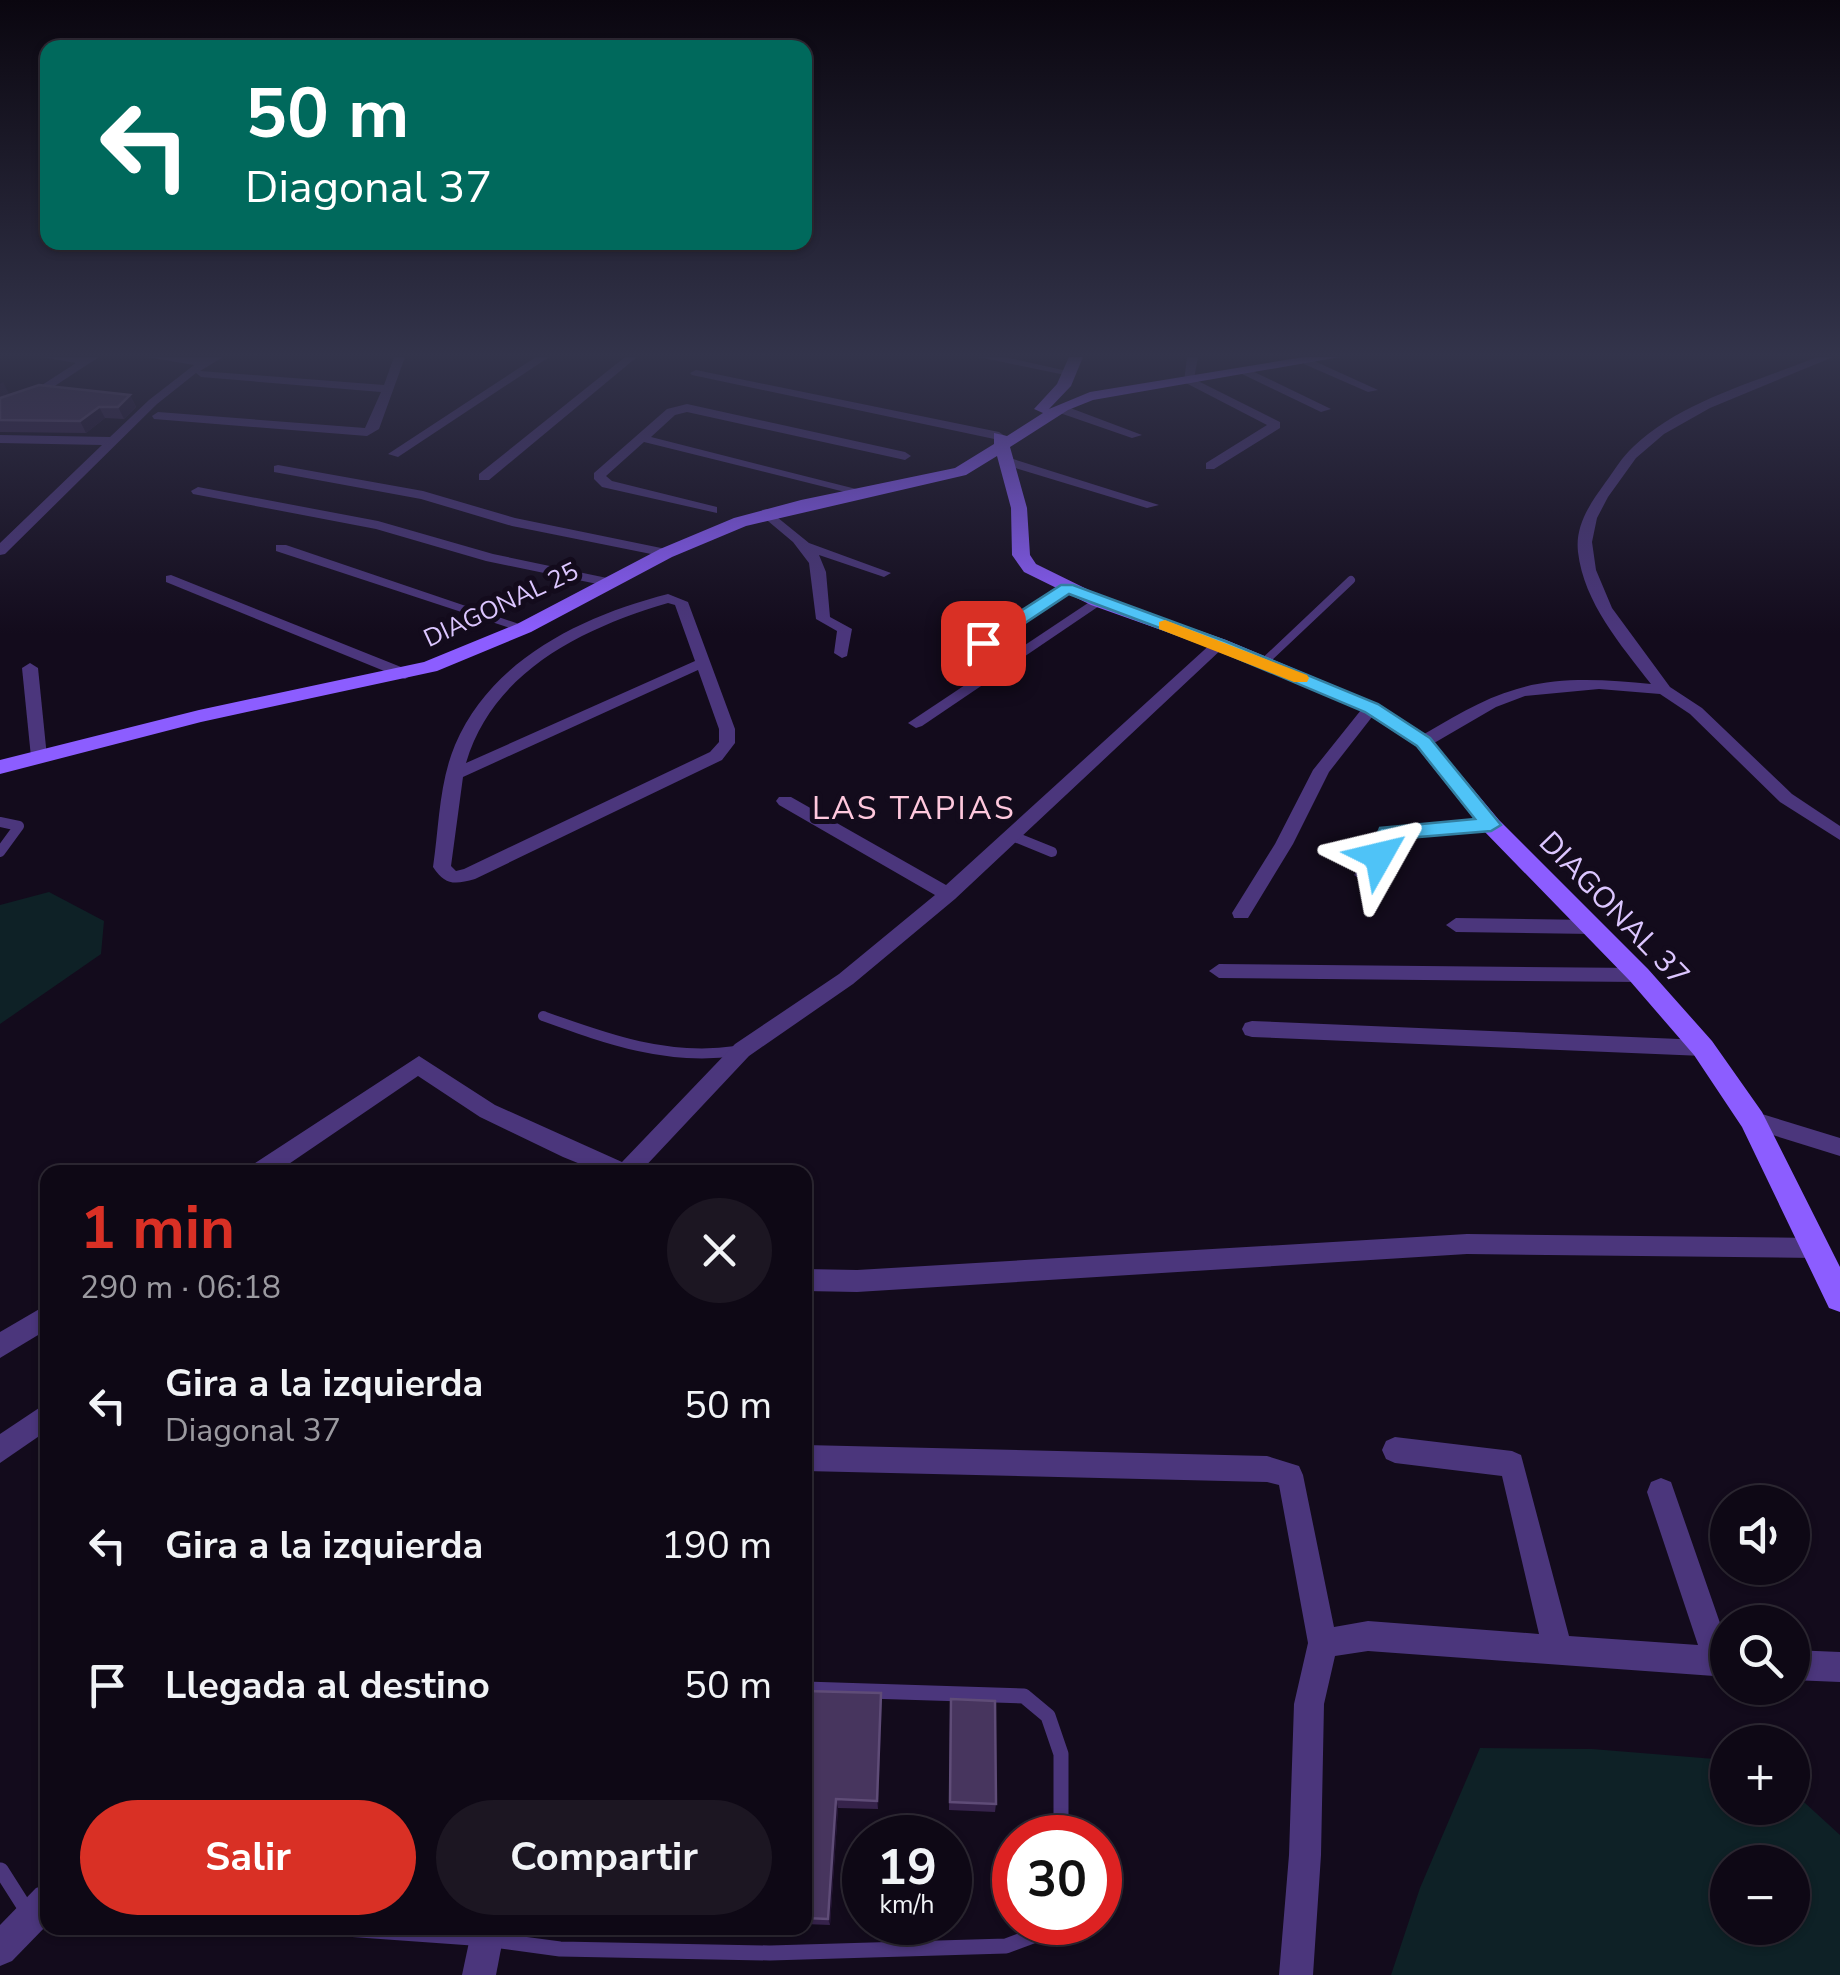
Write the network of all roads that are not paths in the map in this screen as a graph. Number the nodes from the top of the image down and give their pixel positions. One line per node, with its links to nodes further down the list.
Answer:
1 (106, 449): 23 (street)
2 (117, 449): 25 (street)
3 (402, 449): 11 (street)
4 (521, 449): 15 (street)
5 (628, 449): 19 (street)
6 (686, 449): 17 (street)
7 (875, 449): 12 (street)
8 (1002, 449): 17 (main road, DIAGONAL 25); 18 (street); 30 (main road, DIAGONAL 37)
9 (1238, 449): 13 (street)
10 (1637, 449): 42 (street)
11 (394, 454)
12 (905, 456)
13 (1210, 466)
14 (278, 469): 24 (street)
15 (484, 477)
16 (198, 491): 29 (street)
17 (860, 492): 20 (main road, DIAGONAL 25)
18 (1152, 505)
19 (712, 510)
20 (767, 514): 21 (street); 24 (main road, DIAGONAL 25)
21 (804, 546): 26 (street); 37 (street)
22 (281, 548): 33 (street)
23 (0, 552)
24 (666, 553): 29 (main road, DIAGONAL 25)
25 (0, 568)
26 (884, 572)
27 (171, 580): 41 (street)
28 (1352, 580): 39 (lane)
29 (607, 582): 32 (main road, DIAGONAL 25)
30 (1067, 588): 31 (main road, DIAGONAL 37); 35 (street)
31 (1097, 602): 36 (main road, DIAGONAL 37); 44 (street)
32 (566, 606): 33 (main road, DIAGONAL 25); 34 (street)
33 (524, 628): 41 (main road, DIAGONAL 25)
34 (573, 635): 38 (street); 48 (street)
35 (983, 643)
36 (1219, 644): 39 (main road, DIAGONAL 37); 53 (street)
37 (842, 653)
38 (704, 662): 48 (street); 48 (street)
39 (1263, 663): 43 (main road, DIAGONAL 37)
40 (30, 668): 46 (street)
41 (405, 674): 46 (main road, DIAGONAL 25)
42 (1664, 690): 45 (street); 52 (street)
43 (1371, 708): 45 (main road, DIAGONAL 37); 58 (street)
44 (916, 723)
45 (1424, 742): 51 (main road, DIAGONAL 37)
46 (39, 757): 47 (main road, DIAGONAL 25)
47 (0, 767)
48 (456, 774)
49 (784, 801): 57 (street)
50 (0, 822): 54 (lane)
51 (1491, 825): 56 (street); 60 (main road, DIAGONAL 37)
52 (1840, 834)
53 (1010, 835): 55 (lane); 57 (street)
54 (0, 852)
55 (1052, 852)
56 (1364, 874)
57 (948, 894): 66 (street)
58 (1241, 913)
59 (1456, 925): 60 (street)
60 (1593, 927): 62 (main road, DIAGONAL 37)
61 (1219, 971): 62 (street)
62 (1638, 974): 65 (main road, DIAGONAL 37)
63 (542, 1016): 66 (lane)
64 (1252, 1029): 65 (street)
65 (1703, 1048): 67 (main road, DIAGONAL 37)
66 (742, 1050): 71 (street)
67 (1752, 1120): 68 (street); 72 (main road, DIAGONAL 37)
68 (1840, 1147)
69 (270, 1165): 70 (street)
70 (609, 1165)
71 (631, 1165)
72 (1816, 1248): 73 (street); 74 (main road, DIAGONAL 37)
73 (812, 1280)
74 (1840, 1298)
75 (40, 1320): 76 (street)
76 (0, 1346)
77 (40, 1420): 78 (street)
78 (0, 1450)
79 (1394, 1450): 84 (street)
80 (812, 1458): 83 (street)
81 (1661, 1492): 82 (street)
82 (1710, 1626)
83 (1323, 1643): 84 (street); 98 (street)
84 (1558, 1650): 85 (street)
85 (1710, 1661)
86 (1810, 1666): 87 (street)
87 (1840, 1667)
88 (812, 1689): 89 (lane)
89 (1061, 1815)
90 (1, 1870): 91 (lane)
91 (40, 1910)
92 (40, 1914): 96 (street)
93 (487, 1935): 97 (street)
94 (496, 1935): 95 (lane)
95 (1009, 1945)
96 (0, 1949)
97 (479, 1975)
98 (1296, 1975)

